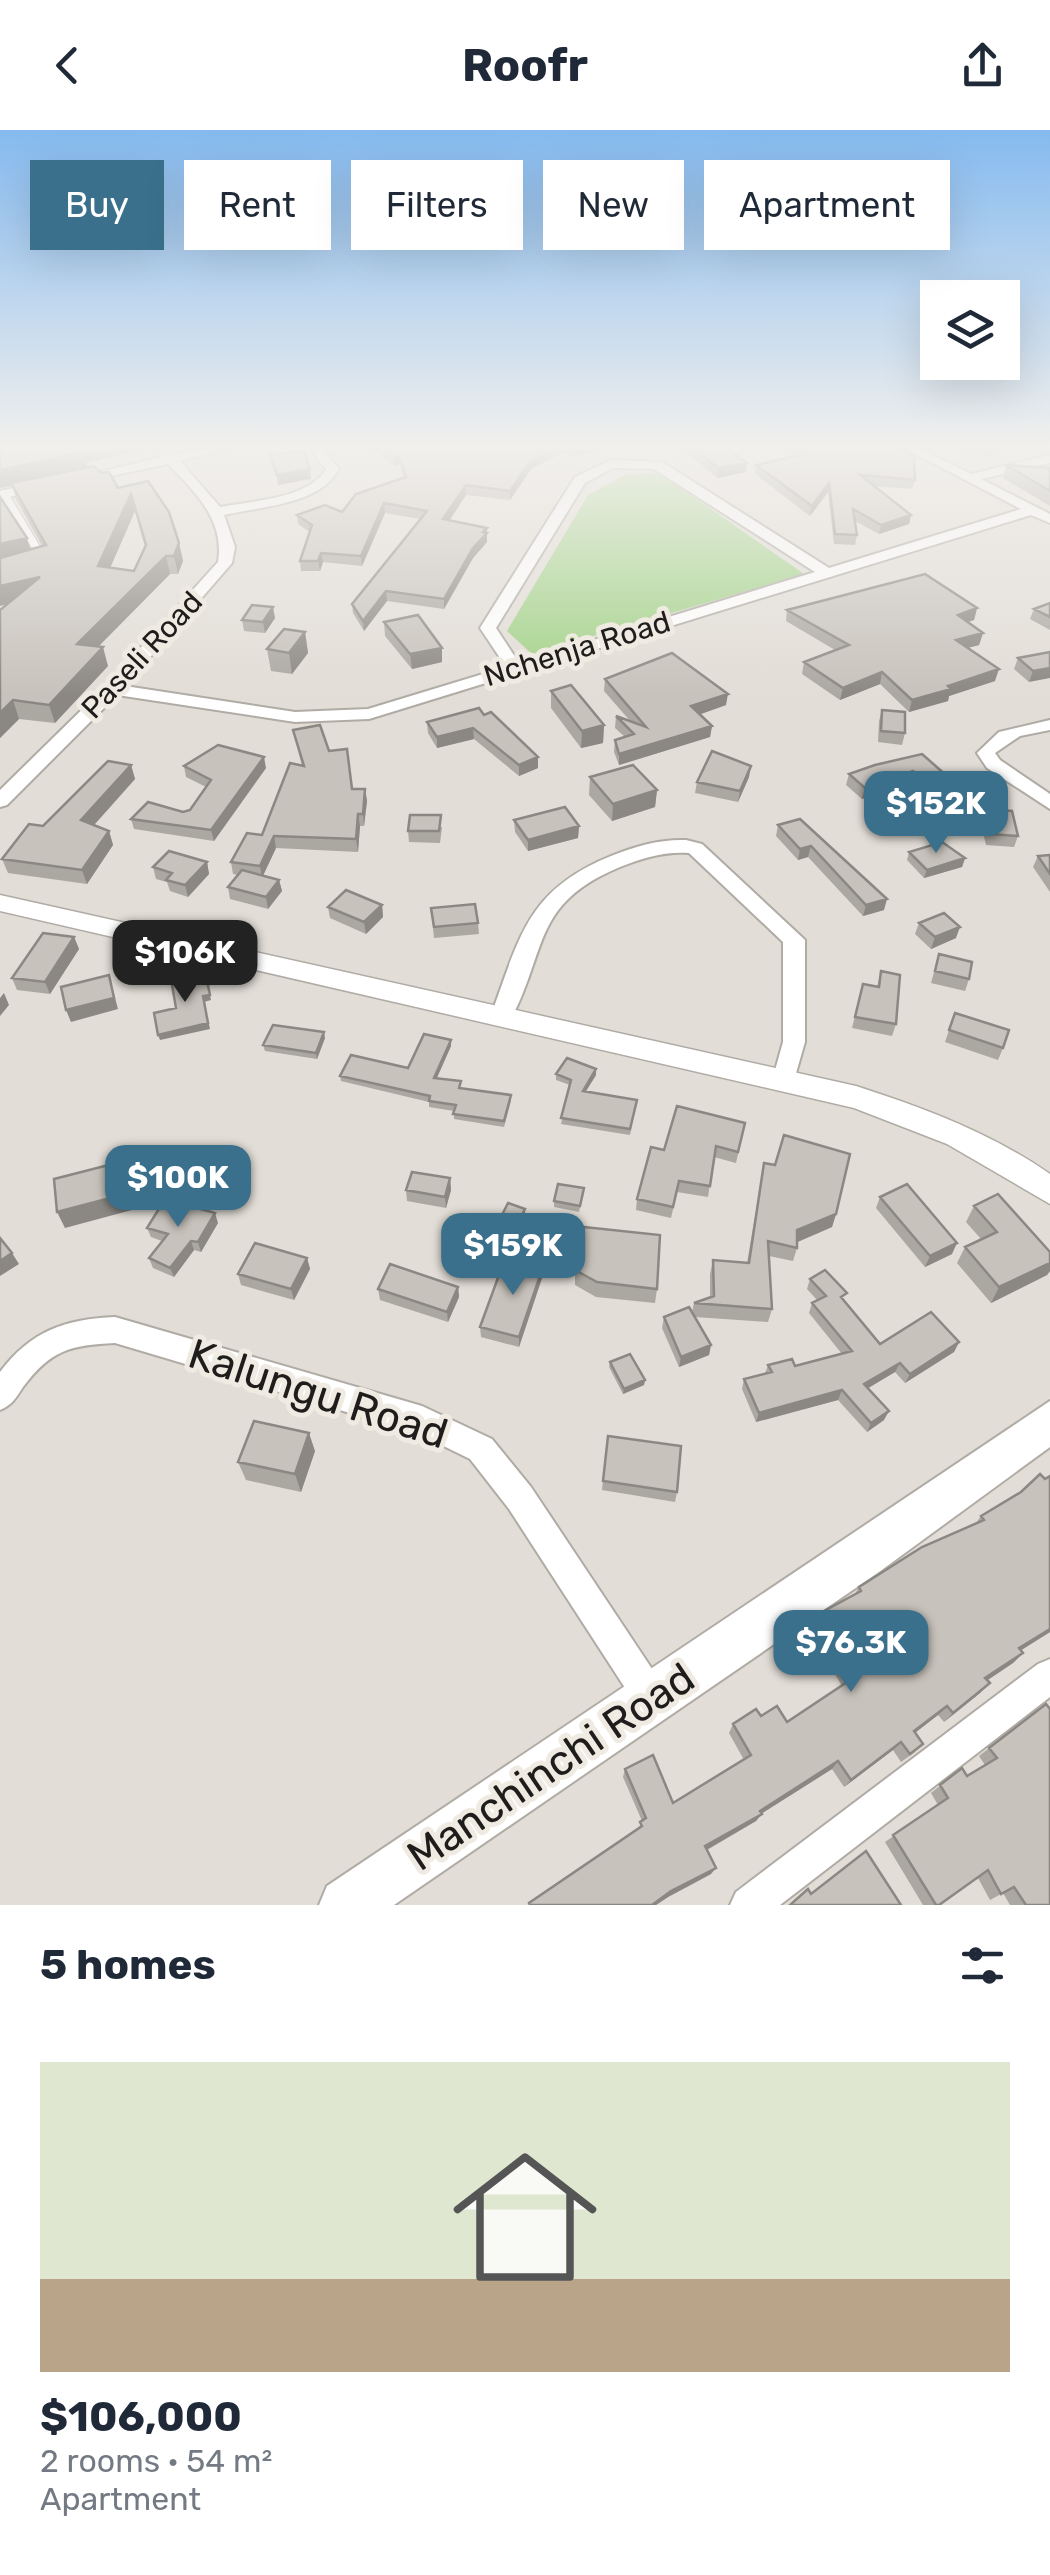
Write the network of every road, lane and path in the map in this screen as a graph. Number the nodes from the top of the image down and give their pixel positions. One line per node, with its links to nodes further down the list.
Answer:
1 (25, 531): 6 (lane)
2 (223, 531): 9 (street, Paseli Road)
3 (548, 531): 8 (street)
4 (760, 531): 7 (street)
5 (963, 531): 7 (street, Nchenja Road)
6 (29, 563)
7 (824, 572): 8 (street, Nchenja Road)
8 (515, 668): 9 (street, Nchenja Road)
9 (113, 688): 11 (street, Paseli Road)
10 (1050, 725): 12 (street)
11 (0, 801)
12 (1050, 803)
13 (0, 904): 14 (street)
14 (502, 1015): 15 (street); 15 (street)
15 (784, 1081): 16 (street)
16 (1050, 1191)
17 (0, 1396): 20 (street, Kalungu Road)
18 (1050, 1421): 20 (main road, Manchinchi Road)
19 (1050, 1676): 22 (street)
20 (652, 1699): 21 (main road, Manchinchi Road)
21 (346, 1905)
22 (750, 1905)

